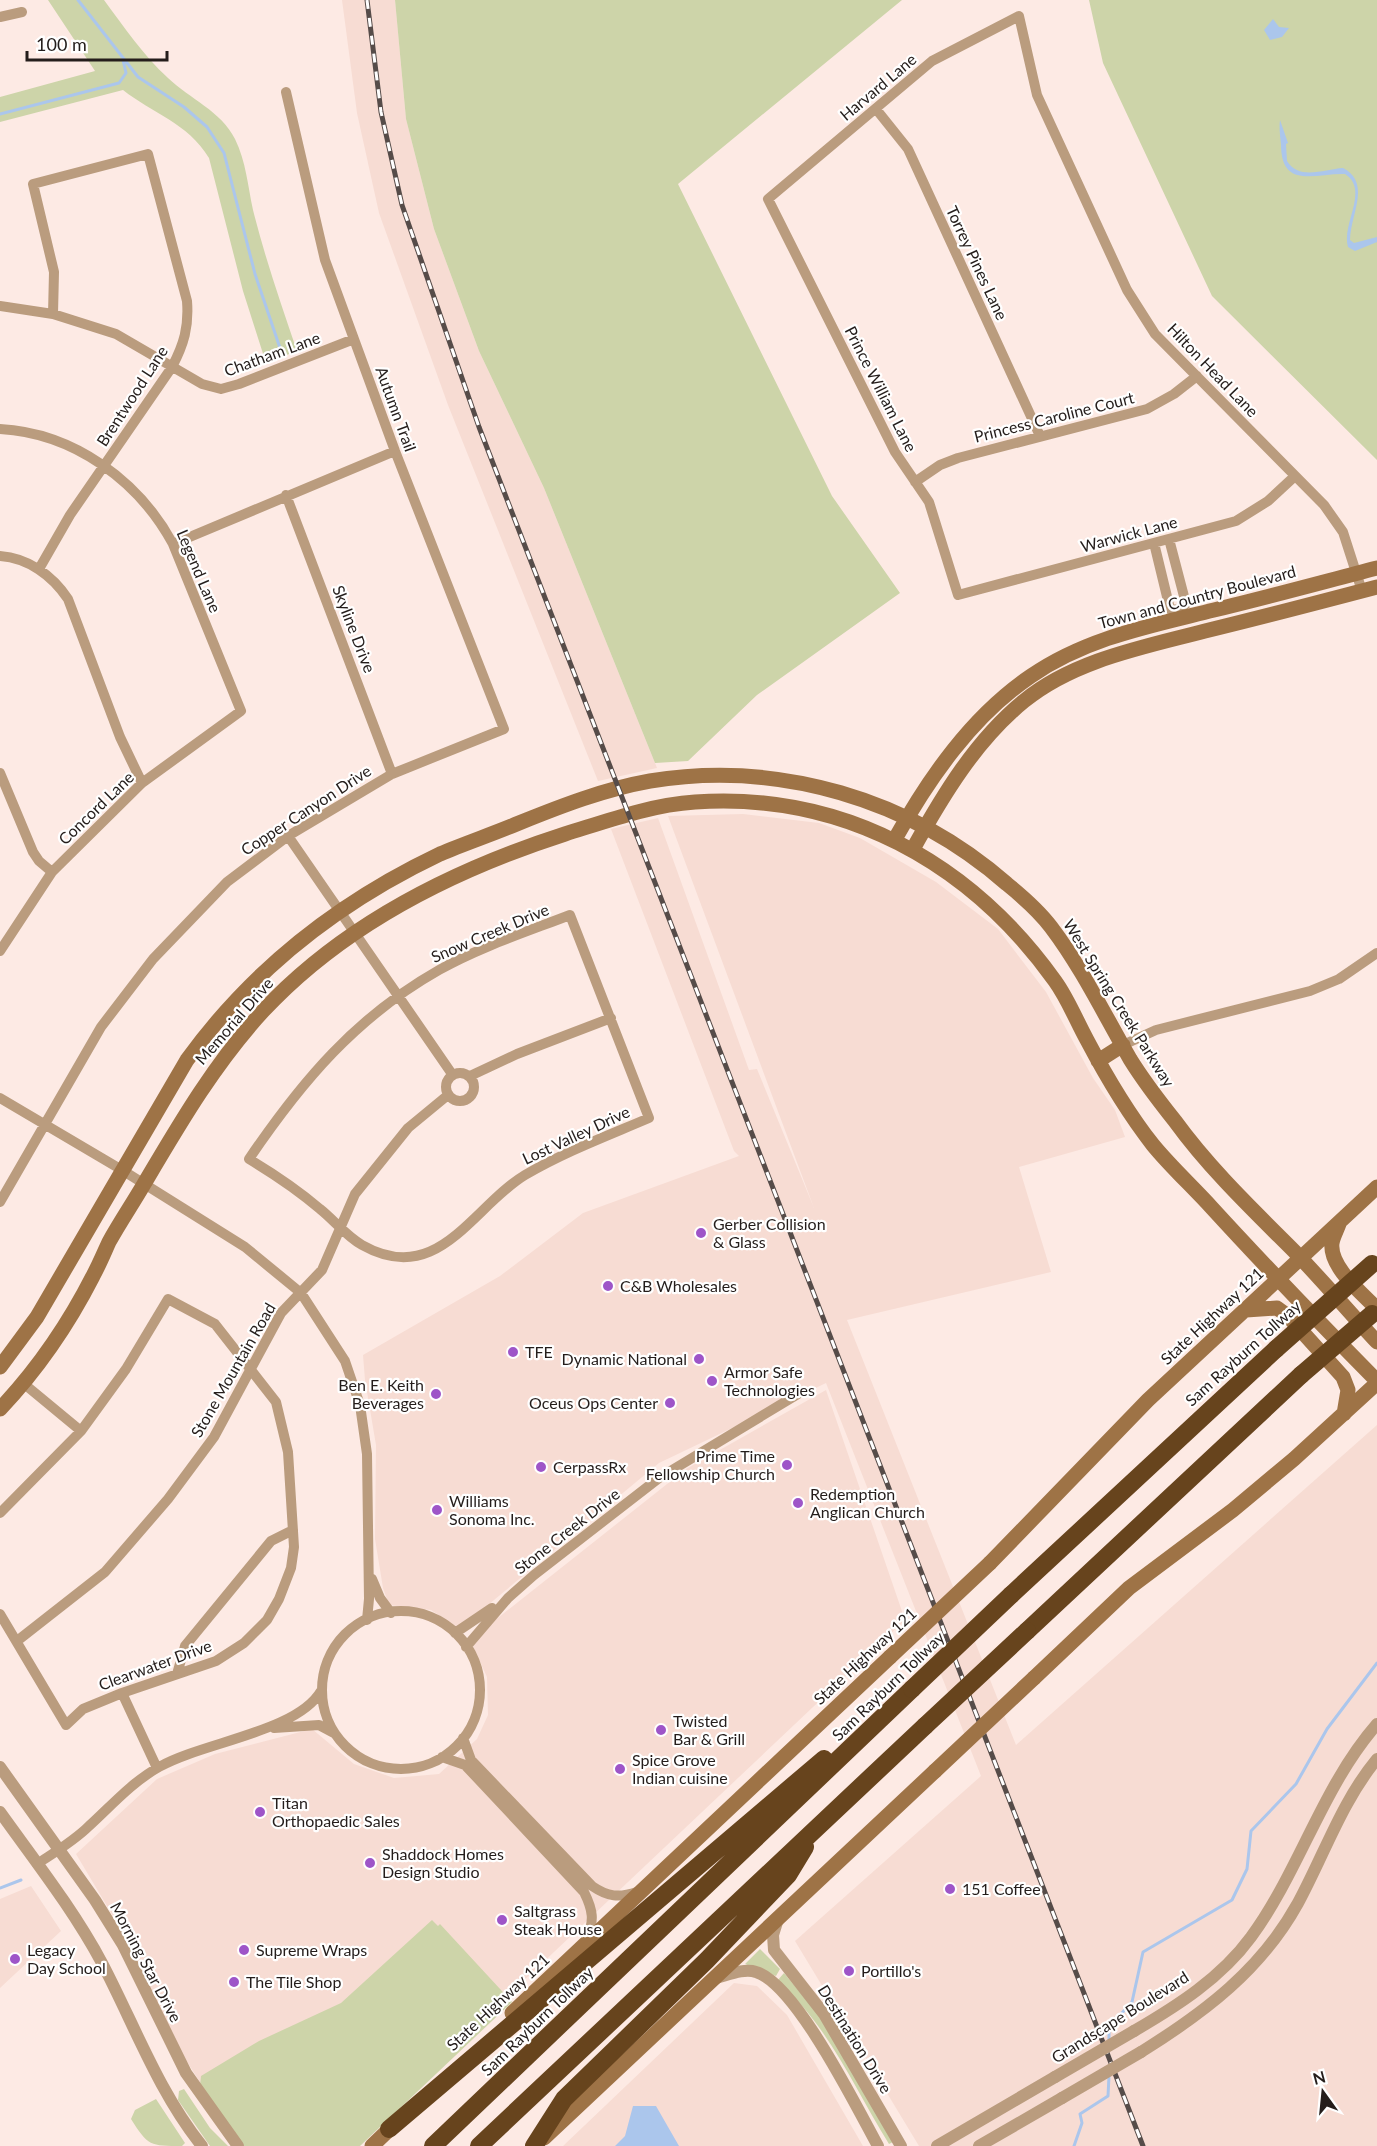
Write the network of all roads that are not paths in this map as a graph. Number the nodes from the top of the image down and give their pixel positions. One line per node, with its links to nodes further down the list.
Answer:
1 (22, 12): 2 (street)
2 (0, 16)
3 (1019, 16): 5 (street, Harvard Lane); 11 (street, Hilton Head Lane)
4 (286, 92): 9 (street, Autumn Trail)
5 (876, 109): 6 (street, Harvard Lane); 13 (street, Torrey Pines Lane)
6 (768, 199): 17 (street, Prince William Lane)
7 (0, 306): 8 (street, Chatham Lane)
8 (54, 314): 10 (street, Chatham Lane); 10 (street, Brentwood Lane)
9 (354, 339): 10 (street, Chatham Lane); 14 (street, Autumn Trail)
10 (172, 367): 15 (street, Brentwood Lane)
11 (1197, 376): 13 (street, Princess Caroline Court); 16 (street, Hilton Head Lane)
12 (0, 429): 15 (street, Legend Lane)
13 (1040, 436): 17 (street, Princess Caroline Court)
14 (395, 451): 18 (street); 35 (street, Autumn Trail)
15 (104, 466): 21 (street, Legend Lane); 24 (street, Brentwood Lane)
16 (1295, 476): 19 (street, Warwick Lane); 25 (street, Hilton Head Lane)
17 (915, 482): 28 (street, Prince William Lane)
18 (286, 495): 21 (street); 37 (street, Skyline Drive)
19 (1169, 539): 20 (street, Warwick Lane); 29 (street)
20 (1154, 543): 28 (street, Warwick Lane); 29 (street)
21 (173, 544): 34 (street, Legend Lane)
22 (0, 556): 24 (street)
23 (1377, 568): 25 (main road, Town and Country Boulevard)
24 (39, 569): 38 (street)
25 (1356, 574): 27 (street, Hilton Head Lane); 29 (main road, Town and Country Boulevard)
26 (1377, 587): 27 (main road, Town and Country Boulevard)
27 (1362, 591): 31 (main road, Town and Country Boulevard)
28 (958, 595)
29 (1180, 614): 30 (main road, Town and Country Boulevard)
30 (1159, 623): 31 (main road); 32 (main road, Town and Country Boulevard)
31 (1164, 642): 33 (main road, Town and Country Boulevard)
32 (1027, 679): 33 (main road); 40 (main road, Town and Country Boulevard)
33 (1037, 692): 41 (main road, Town and Country Boulevard)
34 (240, 711): 38 (street, Concord Lane)
35 (504, 729): 37 (street, Copper Canyon Drive)
36 (0, 773): 45 (street)
37 (392, 774): 42 (street, Copper Canyon Drive)
38 (142, 783): 45 (street, Concord Lane)
39 (624, 786): 40 (main road, West Spring Creek Parkway); 46 (main road, Memorial Drive)
40 (907, 817): 41 (main road, West Spring Creek Parkway); 43 (main road, Town and Country Boulevard)
41 (925, 826): 44 (main road, Town and Country Boulevard); 52 (main road, West Spring Creek Parkway)
42 (288, 836): 46 (street); 58 (street, Copper Canyon Drive)
43 (895, 839): 44 (main road); 47 (main road, Memorial Drive)
44 (912, 849): 53 (main road)
45 (52, 872): 48 (street, Concord Lane)
46 (339, 913): 47 (street); 60 (main road, Memorial Drive)
47 (352, 933): 50 (street); 61 (main road, Memorial Drive)
48 (0, 951)
49 (1377, 953): 52 (street)
50 (397, 996): 51 (street, Snow Creek Drive); 54 (street); 59 (street, Snow Creek Drive)
51 (611, 1018): 55 (street); 65 (street, Lost Valley Drive)
52 (1123, 1045): 53 (main road); 66 (main road, West Spring Creek Parkway)
53 (1098, 1060): 68 (main road)
54 (452, 1074): 55 (street); 56 (street)
55 (470, 1076): 56 (street)
56 (448, 1095): 65 (street, Stone Mountain Road)
57 (0, 1098): 58 (street)
58 (45, 1124): 60 (street); 63 (street, Copper Canyon Drive)
59 (249, 1159): 65 (street, Lost Valley Drive)
60 (122, 1170): 61 (street); 73 (main road, Memorial Drive)
61 (144, 1184): 69 (street); 76 (main road, Memorial Drive)
62 (1377, 1187): 64 (main road, State Highway 121)
63 (0, 1202)
64 (1339, 1224): 66 (main road, State Highway 121); 70 (main road)
65 (339, 1227): 69 (street, Stone Mountain Road)
66 (1300, 1258): 68 (main road, State Highway 121); 72 (main road, West Spring Creek Parkway)
67 (1375, 1262): 95 (highway, Sam Rayburn Tollway, bridge)
68 (1277, 1280): 71 (main road, State Highway 121); 75 (main road)
69 (301, 1293): 74 (street, Stone Mountain Road); 83 (street)
70 (1377, 1309): 106 (highway, bridge)
71 (1246, 1310): 79 (main road); 109 (main road, State Highway 121, bridge)
72 (1377, 1342)
73 (0, 1367)
74 (251, 1372): 80 (street, Clearwater Drive); 82 (street, Clearwater Drive); 89 (street, Stone Mountain Road)
75 (1377, 1382): 79 (main road)
76 (23, 1383): 78 (main road, Memorial Drive); 80 (street)
77 (798, 1394): 84 (street, Stone Creek Drive)
78 (0, 1409)
79 (1344, 1414): 110 (main road, bridge)
80 (81, 1431): 81 (street)
81 (0, 1514)
82 (293, 1530): 91 (street); 91 (street, Clearwater Drive)
83 (369, 1570): 85 (street); 87 (street)
84 (508, 1598): 88 (street, Stone Creek Drive); 90 (street, Stone Creek Drive)
85 (392, 1613): 87 (street); 88 (street)
86 (0, 1614): 89 (street)
87 (366, 1620): 92 (street)
88 (455, 1634): 90 (street)
89 (17, 1641): 93 (street, Clearwater Drive)
90 (466, 1647): 98 (street)
91 (177, 1674): 93 (street, Clearwater Drive)
92 (321, 1691): 96 (street); 97 (street)
93 (122, 1693): 102 (street)
94 (1377, 1724): 103 (street, Grandscape Boulevard)
95 (873, 1727): 113 (highway); 117 (highway, Sam Rayburn Tollway)
96 (267, 1729): 97 (street); 102 (street)
97 (334, 1734): 99 (street)
98 (464, 1738): 99 (street); 109 (street)
99 (442, 1757): 111 (street)
100 (1377, 1759): 104 (street)
101 (0, 1767): 107 (street, Morning Star Drive)
102 (157, 1768): 107 (street)
103 (1336, 1781): 104 (street); 122 (street, Grandscape Boulevard, bridge)
104 (1353, 1793): 123 (street, bridge)
105 (0, 1812): 108 (street)
106 (817, 1827): 118 (highway); 119 (highway)
107 (58, 1850): 108 (street); 115 (street, Morning Star Drive)
108 (37, 1864): 114 (street)
109 (643, 1890): 111 (main road, State Highway 121)
110 (778, 1918): 112 (main road); 121 (street, Destination Drive)
111 (582, 1948): 113 (main road, State Highway 121)
112 (715, 1978): 119 (main road); 120 (street, Destination Drive)
113 (389, 2129): 116 (main road, State Highway 121)
114 (202, 2146)
115 (238, 2146)
116 (372, 2146)
117 (433, 2146)
118 (479, 2146)
119 (535, 2146)
120 (878, 2146)
121 (902, 2146)
122 (937, 2146)
123 (979, 2146)

